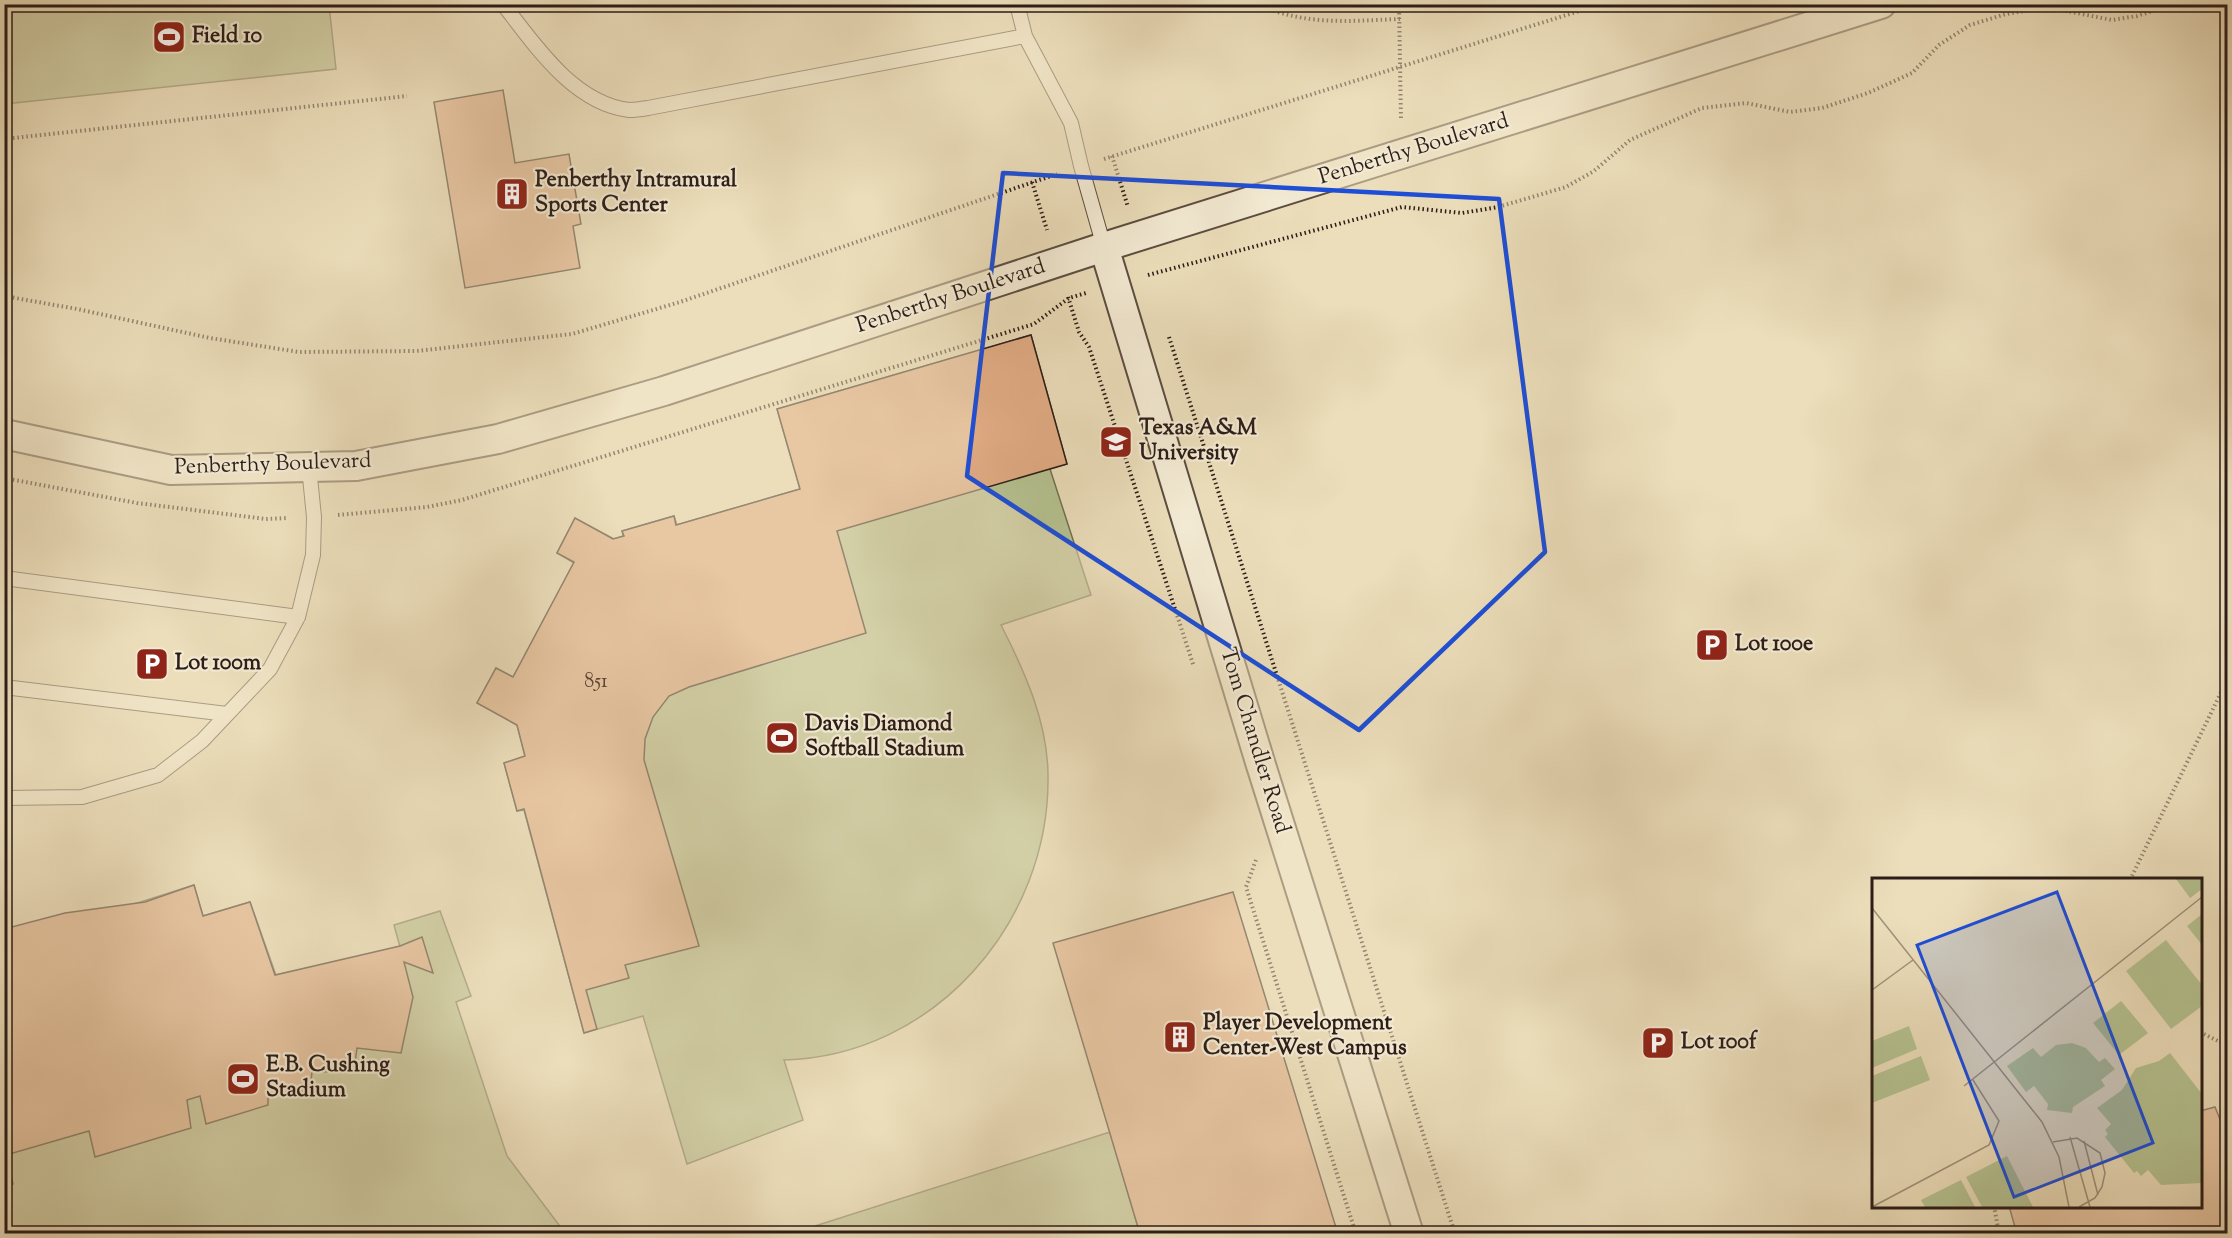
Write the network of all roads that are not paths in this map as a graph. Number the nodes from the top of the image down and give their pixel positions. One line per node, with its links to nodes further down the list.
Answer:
1 (502, 4): 4 (lane)
2 (1017, 4): 4 (lane)
3 (1881, 4): 5 (street, Penberthy Boulevard)
4 (1025, 36): 5 (lane)
5 (1104, 247): 7 (street, Penberthy Boulevard); 13 (street, Tom Chandler Road)
6 (4, 434): 7 (street, Penberthy Boulevard)
7 (309, 467): 9 (lane)
8 (4, 578): 9 (lane)
9 (298, 617): 11 (lane)
10 (4, 687): 11 (lane)
11 (227, 714): 12 (lane)
12 (4, 798)
13 (1409, 1233)

